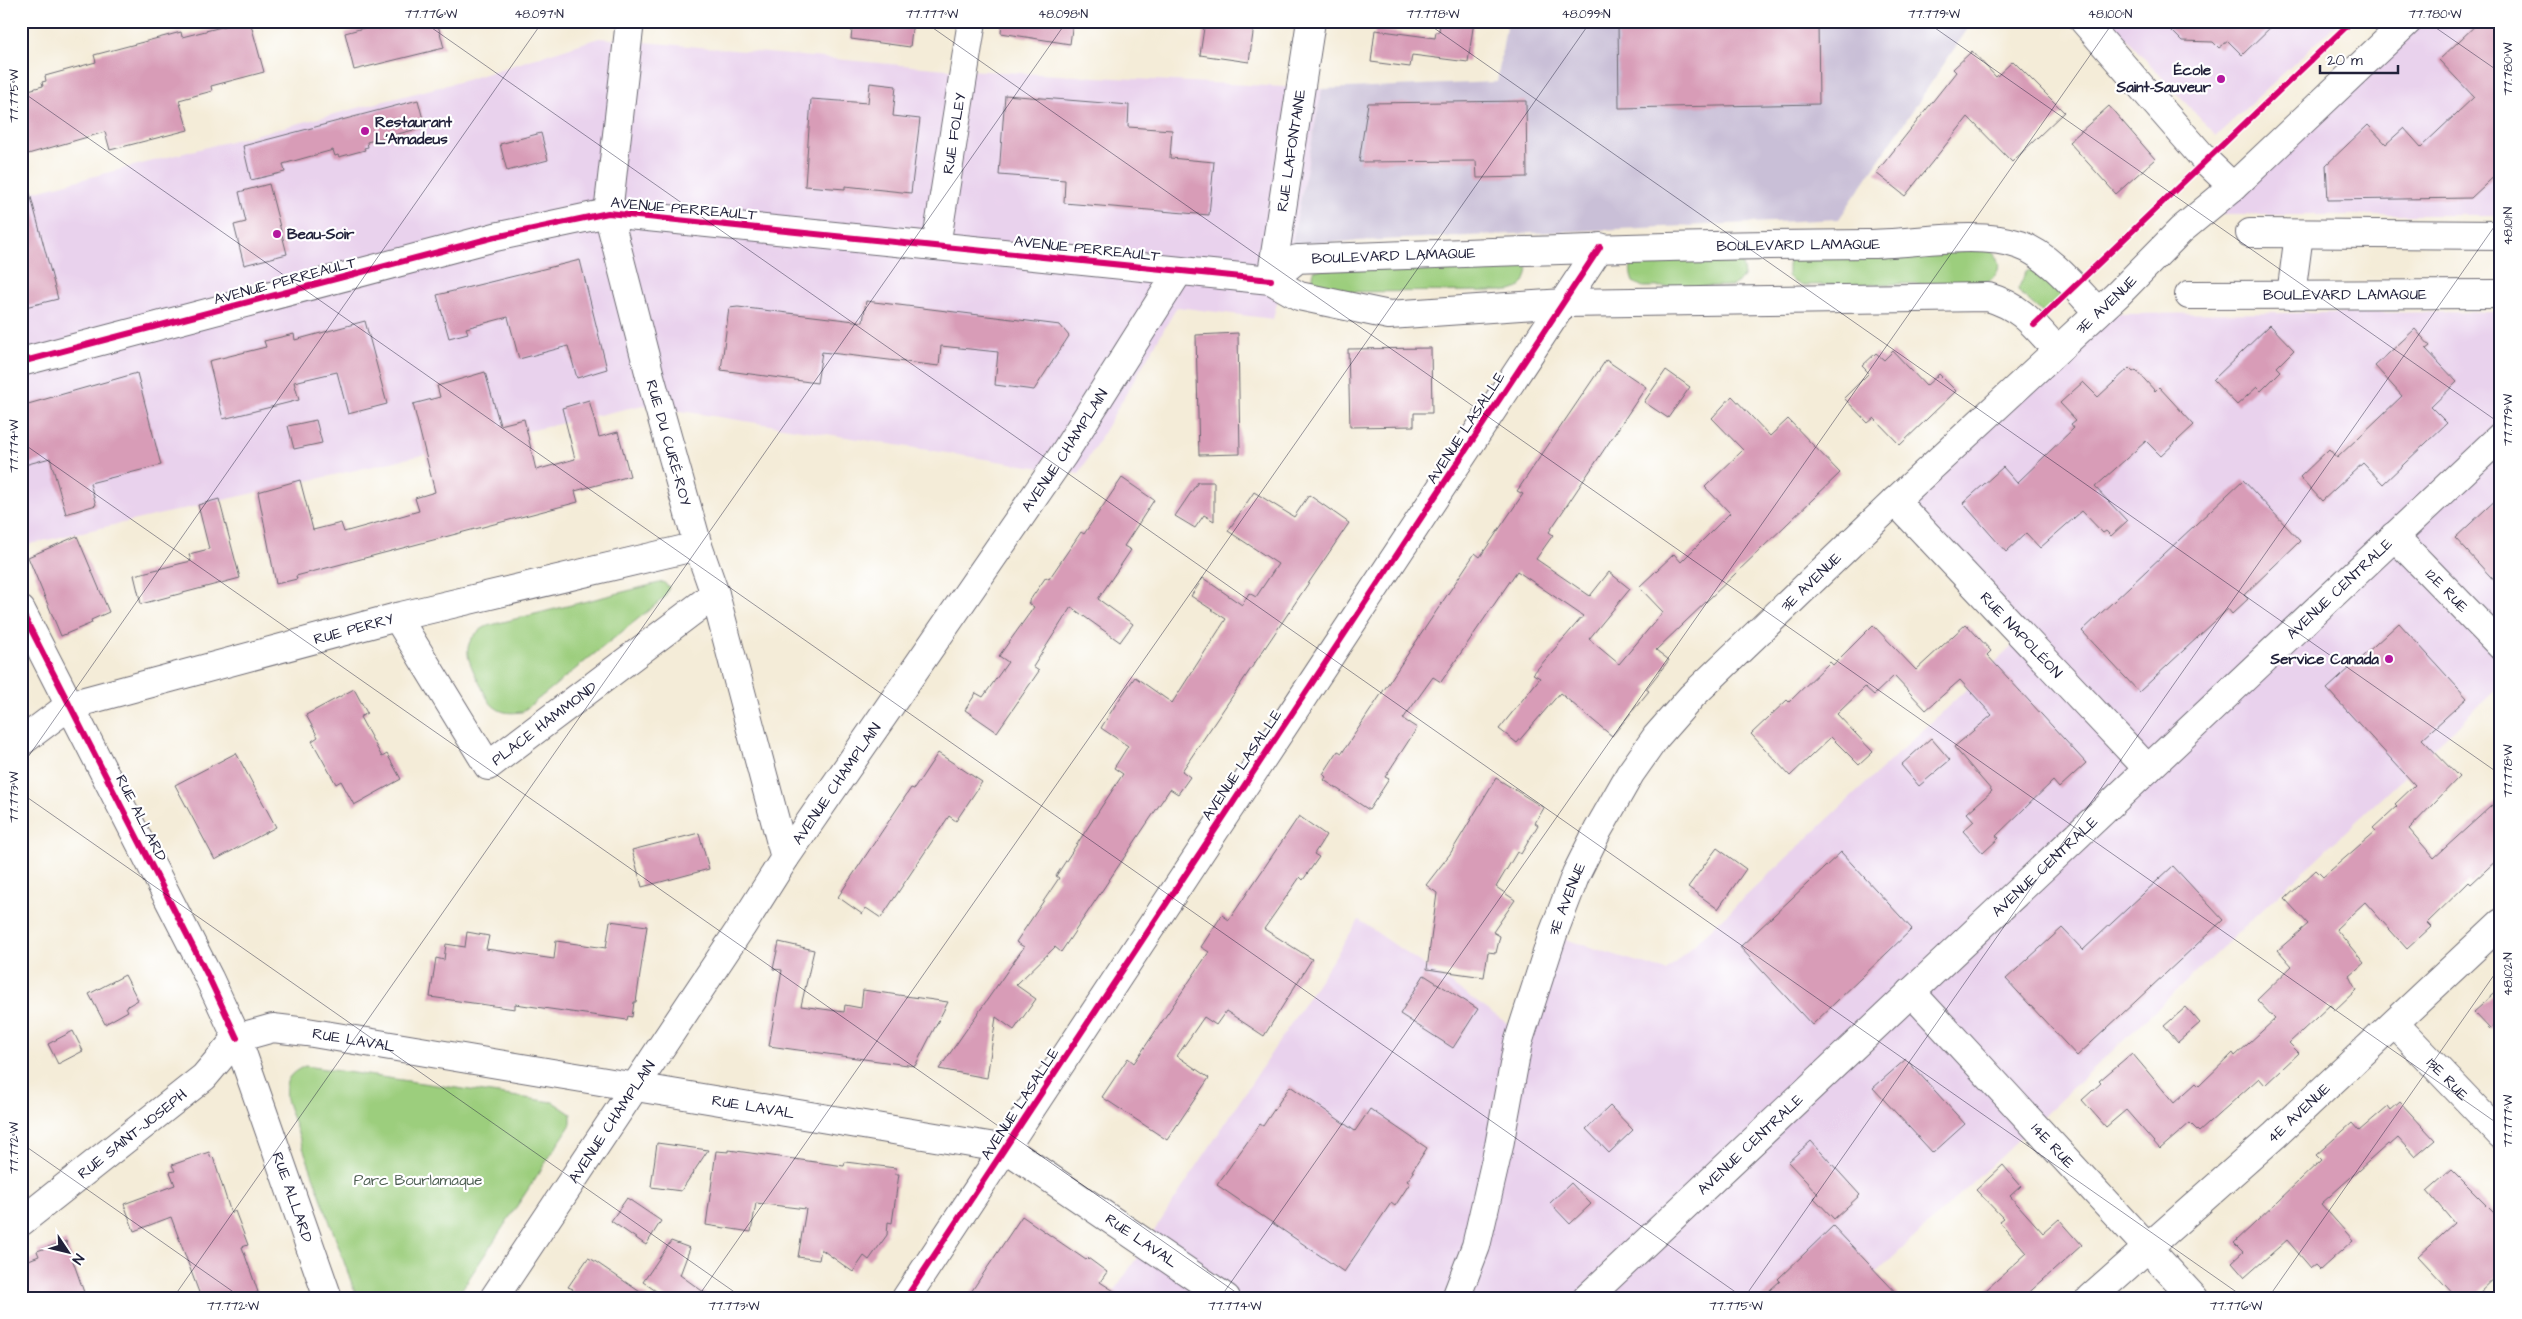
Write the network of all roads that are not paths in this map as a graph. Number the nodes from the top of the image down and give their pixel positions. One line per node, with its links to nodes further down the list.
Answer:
1 (630, 21): 7 (street, RUE DU CURÉ-ROY)
2 (972, 21): 11 (street, RUE FOLEY)
3 (1311, 21): 14 (street, RUE LAFONTAINE)
4 (2084, 21): 6 (street)
5 (2408, 21): 6 (street, 3E AVENUE)
6 (2233, 187): 19 (street, 3E AVENUE)
7 (608, 212): 11 (street, AVENUE PERREAULT); 21 (street, AVENUE PERREAULT); 25 (street, RUE DU CURÉ-ROY)
8 (2250, 233): 9 (street)
9 (2299, 234): 10 (street); 15 (street)
10 (2501, 235)
11 (936, 246): 13 (street, AVENUE PERREAULT)
12 (1600, 247): 14 (street, BOULEVARD LAMAQUE); 18 (street, AVENUE LASALLE); 19 (street, BOULEVARD LAMAQUE)
13 (1179, 271): 14 (street, AVENUE PERREAULT); 33 (street, AVENUE CHAMPLAIN)
14 (1271, 280): 18 (street)
15 (2290, 294): 16 (street, BOULEVARD LAMAQUE); 17 (street, BOULEVARD LAMAQUE)
16 (2501, 294)
17 (2189, 295)
18 (1564, 303): 20 (street); 40 (street, AVENUE LASALLE)
19 (2098, 312): 20 (street, 3E AVENUE)
20 (2058, 350): 23 (street, 3E AVENUE)
21 (21, 362)
22 (2501, 436): 24 (street, AVENUE CENTRALE)
23 (1896, 501): 32 (street, RUE NAPOLÉON); 47 (street, 3E AVENUE)
24 (2394, 536): 29 (street, 12E RUE); 32 (street, AVENUE CENTRALE)
25 (698, 546): 26 (street, RUE DU CURÉ-ROY); 28 (street, RUE PERRY)
26 (715, 594): 28 (street, PLACE HAMMOND); 33 (street, RUE DU CURÉ-ROY)
27 (21, 610): 30 (street, RUE ALLARD)
28 (397, 617): 30 (street, RUE PERRY)
29 (2501, 646)
30 (70, 705): 31 (street, RUE PERRY); 37 (street, RUE ALLARD)
31 (21, 742)
32 (2148, 769): 35 (street, AVENUE CENTRALE)
33 (785, 858): 38 (street, AVENUE CHAMPLAIN)
34 (2501, 922): 36 (street, 4E AVENUE)
35 (1911, 992): 42 (street, 14E RUE); 48 (street, AVENUE CENTRALE)
36 (2395, 1024): 39 (street, 13E RUE); 42 (street, 4E AVENUE)
37 (237, 1038): 38 (street, RUE LAVAL); 41 (street, RUE SAINT-JOSEPH); 43 (street, RUE ALLARD)
38 (634, 1087): 40 (street, RUE LAVAL); 44 (street, AVENUE CHAMPLAIN)
39 (2501, 1135)
40 (1006, 1149): 45 (street, AVENUE LASALLE); 46 (street, RUE LAVAL)
41 (21, 1222)
42 (2146, 1247): 49 (street, 4E AVENUE); 50 (street, 14E RUE)
43 (328, 1298)
44 (494, 1298)
45 (906, 1298)
46 (1226, 1298)
47 (1456, 1298)
48 (1587, 1298)
49 (2091, 1298)
50 (2194, 1298)

